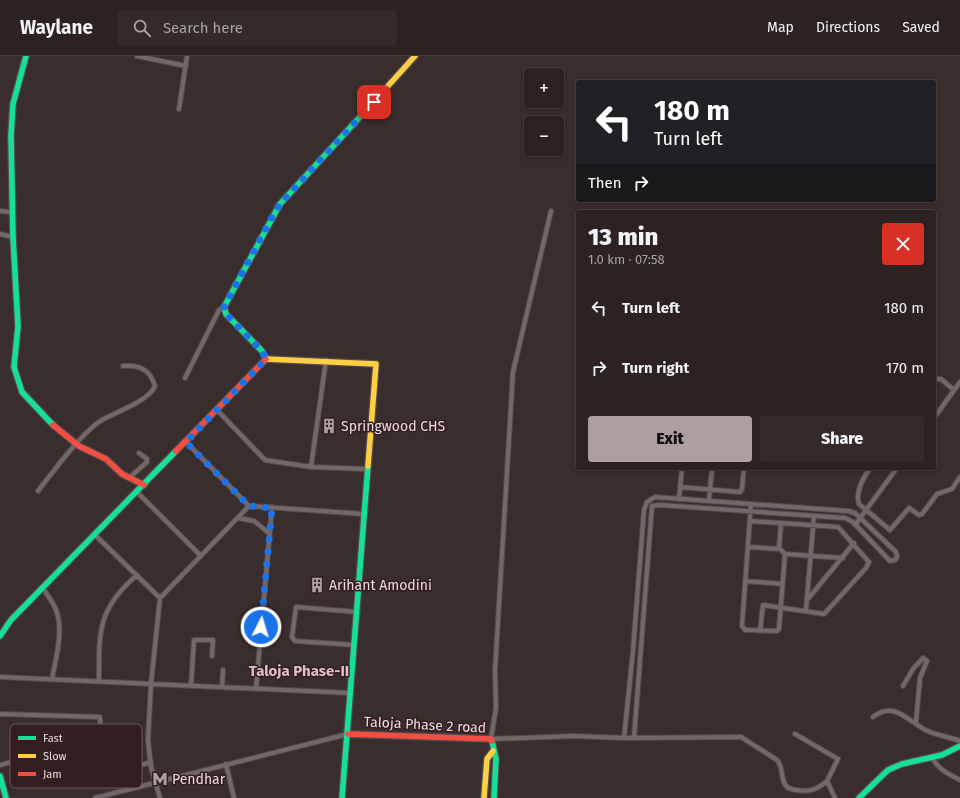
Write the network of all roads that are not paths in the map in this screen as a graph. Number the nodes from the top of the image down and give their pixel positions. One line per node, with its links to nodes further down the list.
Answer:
1 (26, 56): 9 (street)
2 (137, 56): 5 (street)
3 (187, 56): 5 (street)
4 (415, 56): 12 (street)
5 (186, 66): 6 (street)
6 (179, 109)
7 (0, 211): 9 (street)
8 (551, 211): 96 (street)
9 (12, 212): 11 (street)
10 (0, 234): 11 (street)
11 (13, 238): 23 (street)
12 (224, 307): 13 (street); 16 (street)
13 (266, 359): 14 (street); 20 (street)
14 (326, 360): 25 (street); 26 (street)
15 (123, 366): 23 (street)
16 (185, 378)
17 (936, 379): 19 (street)
18 (960, 382): 19 (street)
19 (954, 390): 21 (street)
20 (217, 410): 22 (street); 25 (street)
21 (936, 415)
22 (186, 442): 34 (street); 43 (street)
23 (77, 444): 32 (street); 37 (street)
24 (139, 453): 32 (street)
25 (311, 466): 26 (street)
26 (368, 470): 48 (street)
27 (682, 470): 35 (street)
28 (712, 470): 36 (street)
29 (744, 470): 36 (street)
30 (869, 470): 47 (street)
31 (896, 470): 47 (street)
32 (130, 477): 34 (street)
33 (960, 477): 47 (street)
34 (144, 485): 38 (street)
35 (680, 487): 36 (street); 39 (street)
36 (711, 490): 40 (street)
37 (38, 491)
38 (137, 492): 56 (street); 64 (street)
39 (679, 499): 40 (street); 41 (street)
40 (709, 501): 42 (street)
41 (647, 502): 44 (street); 97 (street)
42 (751, 504): 46 (street); 51 (street)
43 (249, 506): 45 (street); 50 (street)
44 (652, 506): 46 (street); 98 (street)
45 (272, 508): 48 (street); 57 (street)
46 (750, 511): 49 (street); 52 (street)
47 (866, 511): 51 (street)
48 (364, 514): 75 (street)
49 (814, 516): 54 (street); 55 (street)
50 (238, 518): 57 (street); 64 (street)
51 (860, 519): 55 (street); 59 (street)
52 (750, 520): 53 (street); 60 (street)
53 (781, 523): 54 (street); 61 (street)
54 (813, 525): 58 (street); 65 (street)
55 (855, 525): 62 (street)
56 (94, 534): 67 (street); 70 (street)
57 (269, 534): 88 (street)
58 (854, 543): 66 (street); 74 (street)
59 (887, 544): 62 (street); 62 (street)
60 (748, 547): 61 (street); 68 (street)
61 (779, 549): 63 (street)
62 (880, 551)
63 (785, 554): 65 (street); 69 (street)
64 (201, 556): 71 (street)
65 (810, 556): 66 (street); 72 (street)
66 (843, 558): 72 (street)
67 (137, 575): 71 (street); 83 (street)
68 (745, 581): 69 (street); 76 (street)
69 (783, 584): 73 (street)
70 (43, 588): 77 (street); 82 (street)
71 (160, 598): 84 (street)
72 (806, 601): 74 (street)
73 (781, 607): 74 (street); 76 (street); 76 (street)
74 (806, 610)
75 (357, 612): 78 (street); 78 (street)
76 (760, 631)
77 (0, 636)
78 (354, 645): 89 (street)
79 (212, 656): 85 (street)
80 (222, 670): 87 (street)
81 (0, 677): 82 (street)
82 (52, 679): 83 (street)
83 (99, 681): 84 (street)
84 (151, 684): 85 (street); 104 (street)
85 (191, 686): 87 (street)
86 (903, 686): 92 (street)
87 (222, 687): 88 (street)
88 (256, 689): 89 (street)
89 (350, 693): 94 (street)
90 (0, 714): 93 (street)
91 (873, 717): 92 (street)
92 (916, 722): 99 (street)
93 (100, 724)
94 (348, 734): 96 (street, Taloja Phase 2 road); 105 (street); 118 (street)
95 (795, 734): 110 (street)
96 (491, 738): 97 (street); 101 (street, Taloja Phase 2 road)
97 (624, 738): 98 (street)
98 (634, 738): 110 (street)
99 (960, 741)
100 (960, 746): 102 (street)
101 (493, 750): 119 (street, Taloja Phase 2 road); 120 (street, Taloja Phase 2 road)
102 (933, 759): 109 (street); 122 (street)
103 (10, 762): 106 (street)
104 (151, 762): 107 (street); 111 (street)
105 (226, 764): 111 (street); 117 (street)
106 (0, 765)
107 (142, 765)
108 (0, 776): 114 (street)
109 (960, 780)
110 (827, 781): 121 (street)
111 (156, 783): 112 (street); 116 (street)
112 (142, 786)
113 (136, 788): 115 (street)
114 (6, 798)
115 (95, 798)
116 (160, 798)
117 (234, 798)
118 (342, 798)
119 (484, 798)
120 (494, 798)
121 (835, 798)
122 (859, 798)

